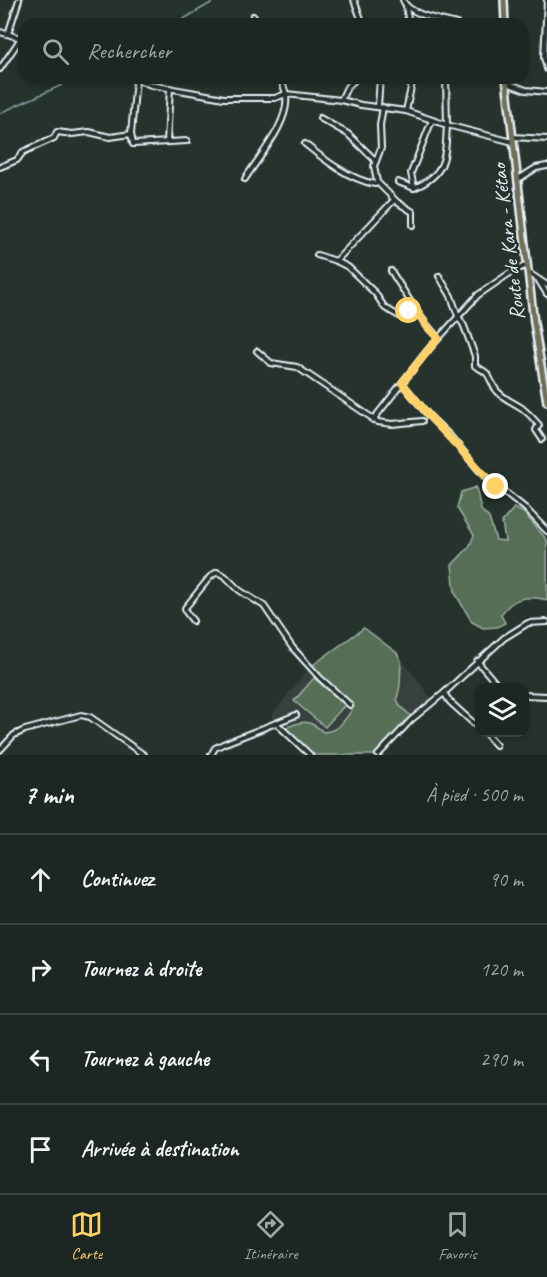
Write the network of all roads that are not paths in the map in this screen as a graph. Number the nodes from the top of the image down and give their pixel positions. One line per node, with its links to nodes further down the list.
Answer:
1 (19, 0): 12 (street)
2 (354, 0): 7 (street)
3 (403, 0): 6 (street)
4 (504, 0): 10 (main road)
5 (547, 0): 16 (street)
6 (406, 7): 8 (street); 9 (street)
7 (361, 18)
8 (409, 18)
9 (431, 18)
10 (505, 18)
11 (0, 32): 12 (street)
12 (8, 34): 13 (street)
13 (18, 37)
14 (18, 44): 15 (street)
15 (0, 69)
16 (547, 69)
17 (134, 84): 35 (street)
18 (148, 84): 26 (street)
19 (282, 84): 28 (street)
20 (350, 84): 29 (street)
21 (380, 84): 30 (street)
22 (412, 84): 31 (street)
23 (445, 84): 34 (street)
24 (507, 84): 36 (main road, Route de Kara - Kétao)
25 (513, 84): 27 (street)
26 (170, 88): 28 (street); 39 (street)
27 (547, 92)
28 (286, 94): 29 (street); 44 (street)
29 (341, 100): 30 (street)
30 (381, 106): 31 (street); 41 (street)
31 (406, 111): 33 (street)
32 (320, 118): 41 (street)
33 (432, 120): 34 (street); 48 (street)
34 (447, 125): 36 (street); 48 (street)
35 (131, 134): 39 (street); 43 (street)
36 (513, 140): 37 (street); 45 (main road, Route de Kara - Kétao)
37 (547, 140)
38 (187, 141): 39 (street)
39 (167, 142)
40 (305, 144): 46 (street)
41 (376, 161): 46 (street)
42 (547, 166): 45 (street)
43 (0, 167)
44 (244, 179)
45 (517, 180): 53 (main road, Route de Kara - Kétao)
46 (377, 182): 49 (street)
47 (398, 182): 48 (street)
48 (414, 188)
49 (394, 200): 50 (street); 52 (street)
50 (412, 225)
51 (317, 255): 52 (street)
52 (336, 261): 60 (street)
53 (527, 265): 55 (main road, Route de Kara - Kétao); 61 (street)
54 (391, 272): 60 (street)
55 (528, 272): 57 (street); 65 (main road, Route de Kara - Kétao)
56 (439, 276): 61 (street)
57 (538, 280): 58 (street); 59 (street)
58 (547, 285)
59 (547, 294)
60 (415, 308): 62 (street)
61 (458, 316): 62 (street); 68 (street)
62 (438, 338): 64 (street)
63 (257, 351): 66 (street)
64 (402, 383): 66 (street); 69 (street)
65 (547, 402)
66 (373, 420): 67 (street)
67 (422, 421)
68 (542, 439)
69 (547, 531)
70 (193, 621): 77 (street)
71 (547, 622): 72 (street)
72 (477, 661): 73 (street); 74 (street)
73 (496, 683)
74 (444, 693): 80 (street); 87 (street)
75 (529, 695): 76 (street)
76 (547, 696)
77 (350, 705)
78 (296, 715): 79 (street)
79 (276, 723): 85 (street); 86 (street)
80 (475, 724)
81 (488, 737): 82 (street)
82 (496, 746)
83 (0, 750): 84 (street)
84 (144, 755)
85 (211, 755)
86 (310, 755)
87 (378, 755)

